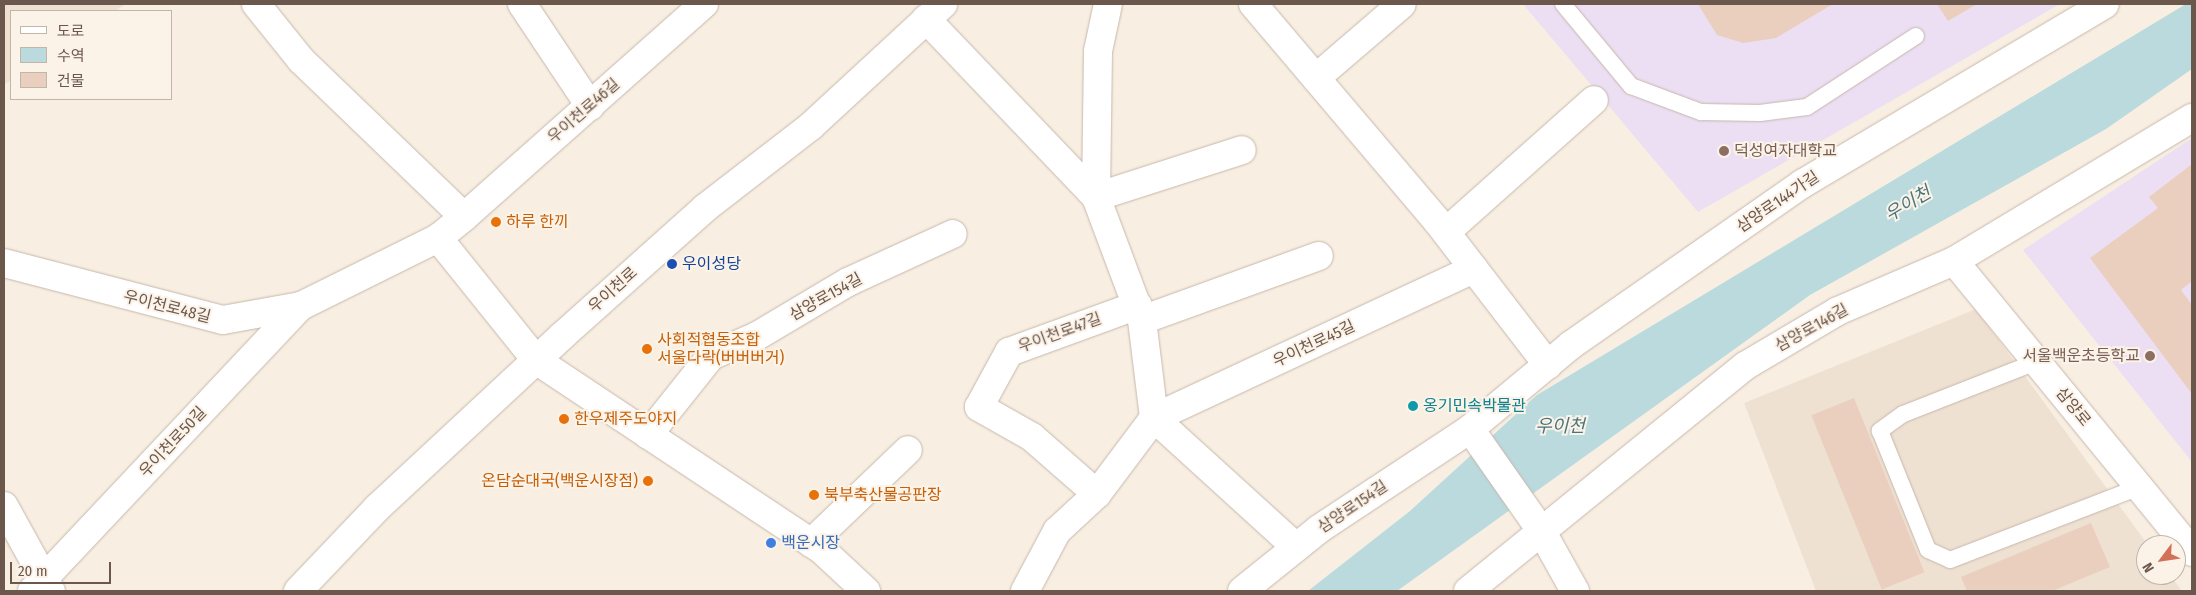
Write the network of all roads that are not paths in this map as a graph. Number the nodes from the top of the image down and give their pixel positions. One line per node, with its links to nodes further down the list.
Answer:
1 (256, 4): 17 (street)
2 (522, 4): 13 (street)
3 (704, 4): 13 (street, 우이천로46길)
4 (1108, 4): 16 (street)
5 (1253, 4): 11 (street)
6 (1402, 4): 11 (street)
7 (1563, 4): 10 (lane)
8 (2104, 4): 29 (street, 삼양로144가길)
9 (934, 12): 16 (street); 27 (street, 우이천로)
10 (1916, 36)
11 (1316, 78): 18 (street)
12 (1594, 100): 18 (street)
13 (590, 106): 17 (street, 우이천로46길)
14 (2192, 118): 22 (street, 삼양로146길)
15 (1242, 150): 16 (street)
16 (1096, 197): 26 (street)
17 (464, 217): 20 (street, 우이천로48길)
18 (1446, 232): 24 (street)
19 (953, 234): 32 (street, 삼양로154길)
20 (438, 238): 25 (street, 우이천로48길); 27 (street)
21 (1319, 256): 26 (street, 우이천로47길)
22 (1954, 261): 28 (street, 삼양로); 37 (street, 삼양로146길)
23 (4, 263): 25 (street, 우이천로48길)
24 (1474, 269): 29 (street); 30 (street, 우이천로45길)
25 (301, 306): 41 (street, 우이천로50길)
26 (1140, 313): 30 (street); 35 (street, 우이천로47길)
27 (536, 360): 32 (street); 42 (street, 우이천로)
28 (2036, 362): 34 (street, 삼양로); 34 (lane)
29 (1548, 365): 31 (street, 삼양로144가길)
30 (1154, 418): 35 (street); 39 (street)
31 (1470, 429): 37 (street); 39 (street, 삼양로154길)
32 (648, 435): 38 (street)
33 (908, 450): 38 (street)
34 (2139, 487): 40 (street, 삼양로)
35 (1097, 494): 44 (street)
36 (4, 506): 41 (street, 우이천로50길)
37 (1542, 532): 46 (street, 삼양로146길); 47 (street)
38 (810, 543): 43 (street)
39 (1296, 547): 45 (street, 삼양로154길)
40 (2192, 552)
41 (42, 587)
42 (298, 591)
43 (866, 591)
44 (1026, 591)
45 (1242, 591)
46 (1468, 591)
47 (1575, 591)

